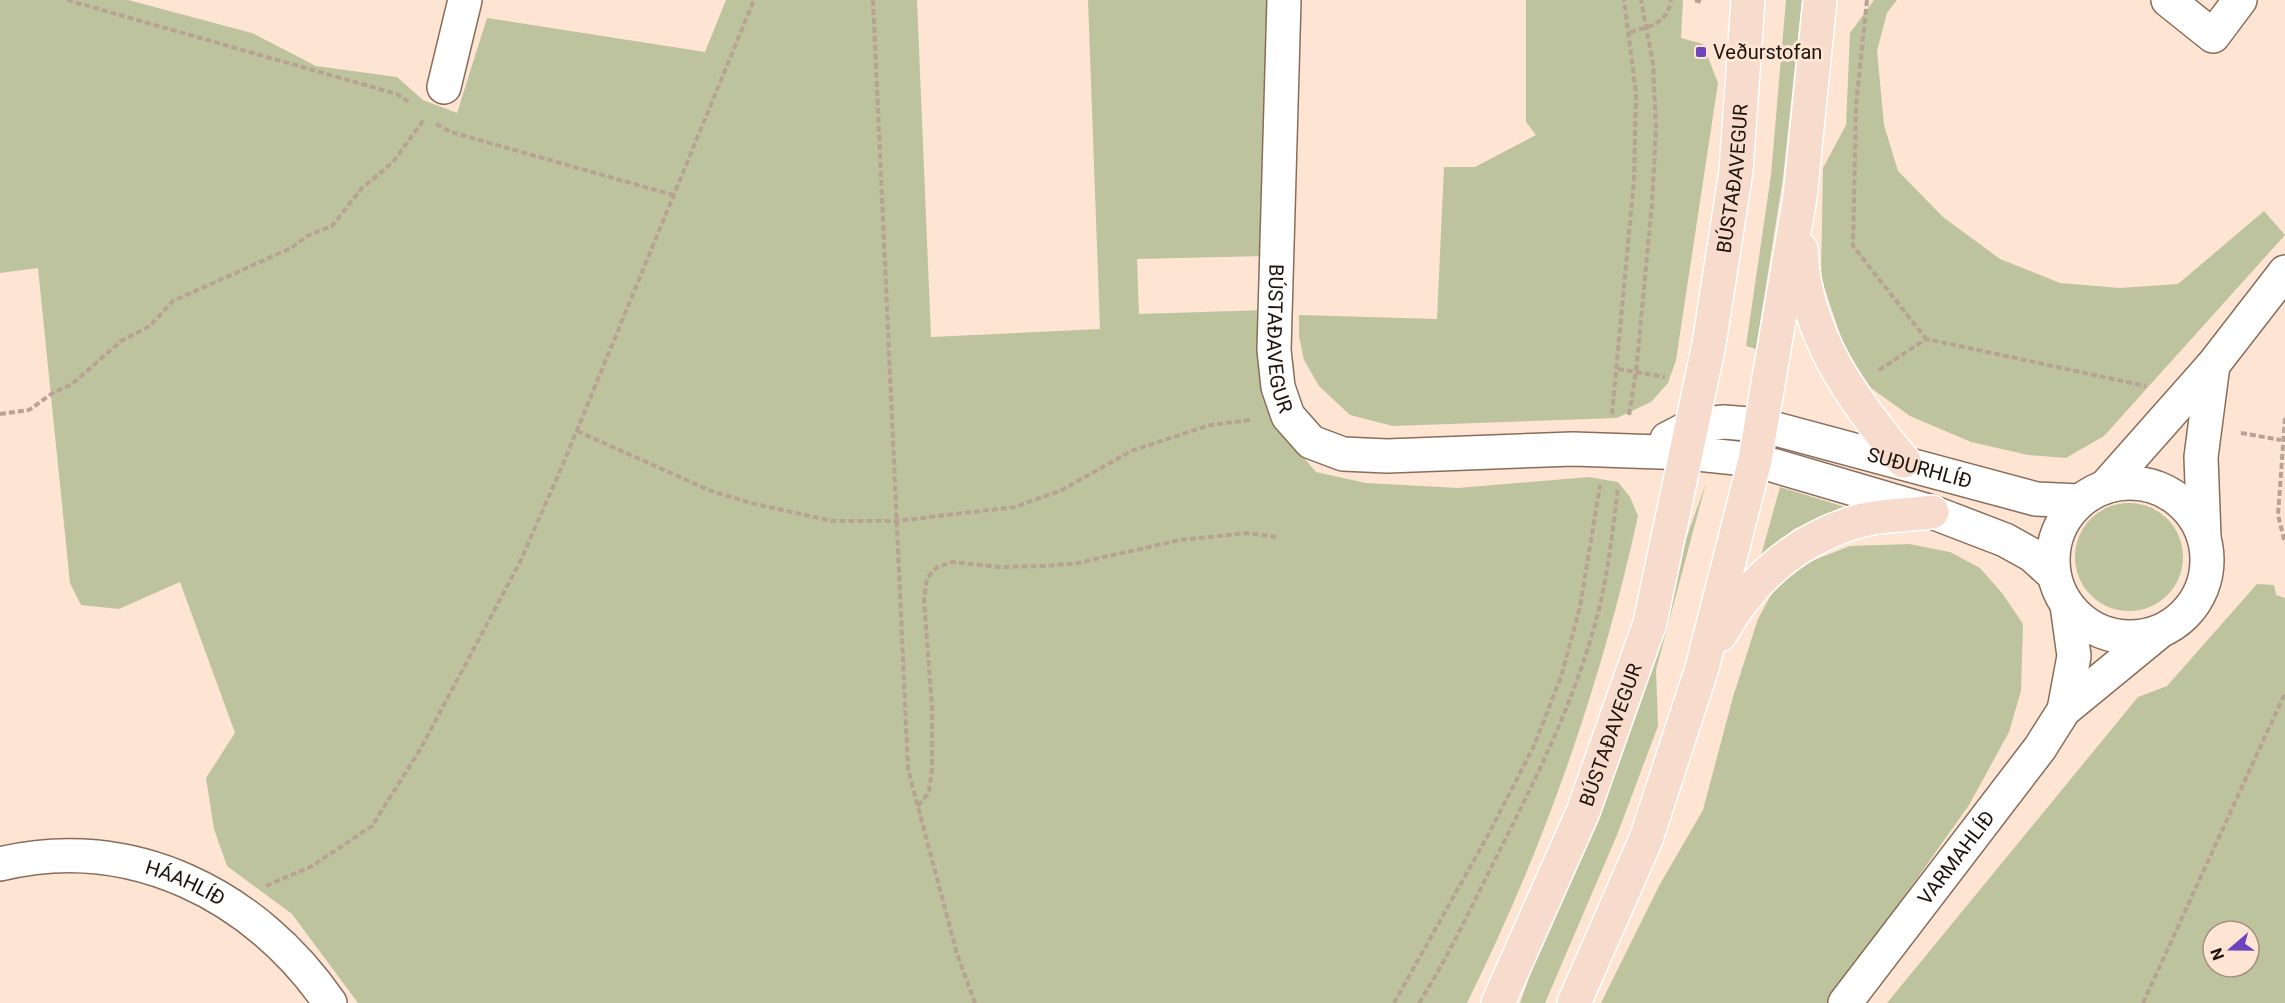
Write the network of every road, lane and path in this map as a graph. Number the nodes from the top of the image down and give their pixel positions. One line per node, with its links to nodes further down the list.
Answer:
1 (67, 0): 19 (path)
2 (465, 0): 18 (street)
3 (754, 0): 22 (path)
4 (873, 0): 48 (path)
5 (1284, 0): 33 (street, BÚSTAÐAVEGUR)
6 (1624, 0): 17 (path)
7 (1641, 0): 16 (path)
8 (1671, 0): 16 (path)
9 (1695, 0): 15 (path)
10 (1749, 0): 40 (main road, BÚSTAÐAVEGUR)
11 (1820, 0): 23 (main road)
12 (1867, 0): 25 (path)
13 (2168, 0): 14 (street)
14 (2240, 0)
15 (1701, 2)
16 (1646, 28): 17 (path); 29 (path)
17 (1630, 32): 27 (path)
18 (444, 87)
19 (412, 103)
20 (419, 110): 21 (path)
21 (426, 116): 22 (path); 32 (path)
22 (673, 195): 37 (path)
23 (1800, 197): 36 (main road); 43 (main road)
24 (2285, 272): 26 (street)
25 (1926, 339): 28 (path); 31 (path)
26 (2213, 365): 46 (street); 50 (street)
27 (1618, 369): 29 (path); 35 (path)
28 (1878, 371)
29 (1636, 372): 30 (path); 39 (path)
30 (1674, 379)
31 (2154, 388)
32 (0, 414)
33 (1288, 416): 39 (street, BÚSTAÐAVEGUR); 48 (path)
34 (2285, 418): 41 (path)
35 (1611, 419)
36 (1761, 425): 40 (street, BÚSTAÐAVEGUR); 42 (main road); 43 (street, SUÐURHLÍÐ)
37 (577, 431): 48 (path); 60 (path)
38 (2236, 432): 41 (path)
39 (1634, 439): 40 (street, BÚSTAÐAVEGUR)
40 (1691, 439): 42 (street, BÚSTAÐAVEGUR); 65 (main road, BÚSTAÐAVEGUR)
41 (2282, 440): 51 (path)
42 (1755, 460): 47 (street, SUÐURHLÍÐ); 55 (main road)
43 (1904, 461): 46 (street, SUÐURHLÍÐ)
44 (1601, 475): 63 (path)
45 (1619, 479): 64 (path)
46 (2093, 494): 50 (street); 52 (street)
47 (1932, 512): 52 (street, SUÐURHLÍÐ); 55 (main road)
48 (896, 521): 58 (path)
49 (1277, 537): 58 (path)
50 (2204, 539): 54 (street)
51 (2285, 543)
52 (2054, 575): 53 (street)
53 (2067, 605): 54 (street); 57 (street, VARMAHLÍÐ)
54 (2159, 632): 57 (street, VARMAHLÍÐ)
55 (1702, 668): 66 (main road)
56 (2285, 693): 68 (path)
57 (2064, 710): 67 (street, VARMAHLÍÐ)
58 (917, 807): 62 (path)
59 (0, 864): 61 (street, HÁAHLÍÐ)
60 (282, 878)
61 (330, 1003)
62 (975, 1003)
63 (1394, 1003)
64 (1419, 1003)
65 (1498, 1003)
66 (1574, 1003)
67 (1845, 1003)
68 (2142, 1003)

